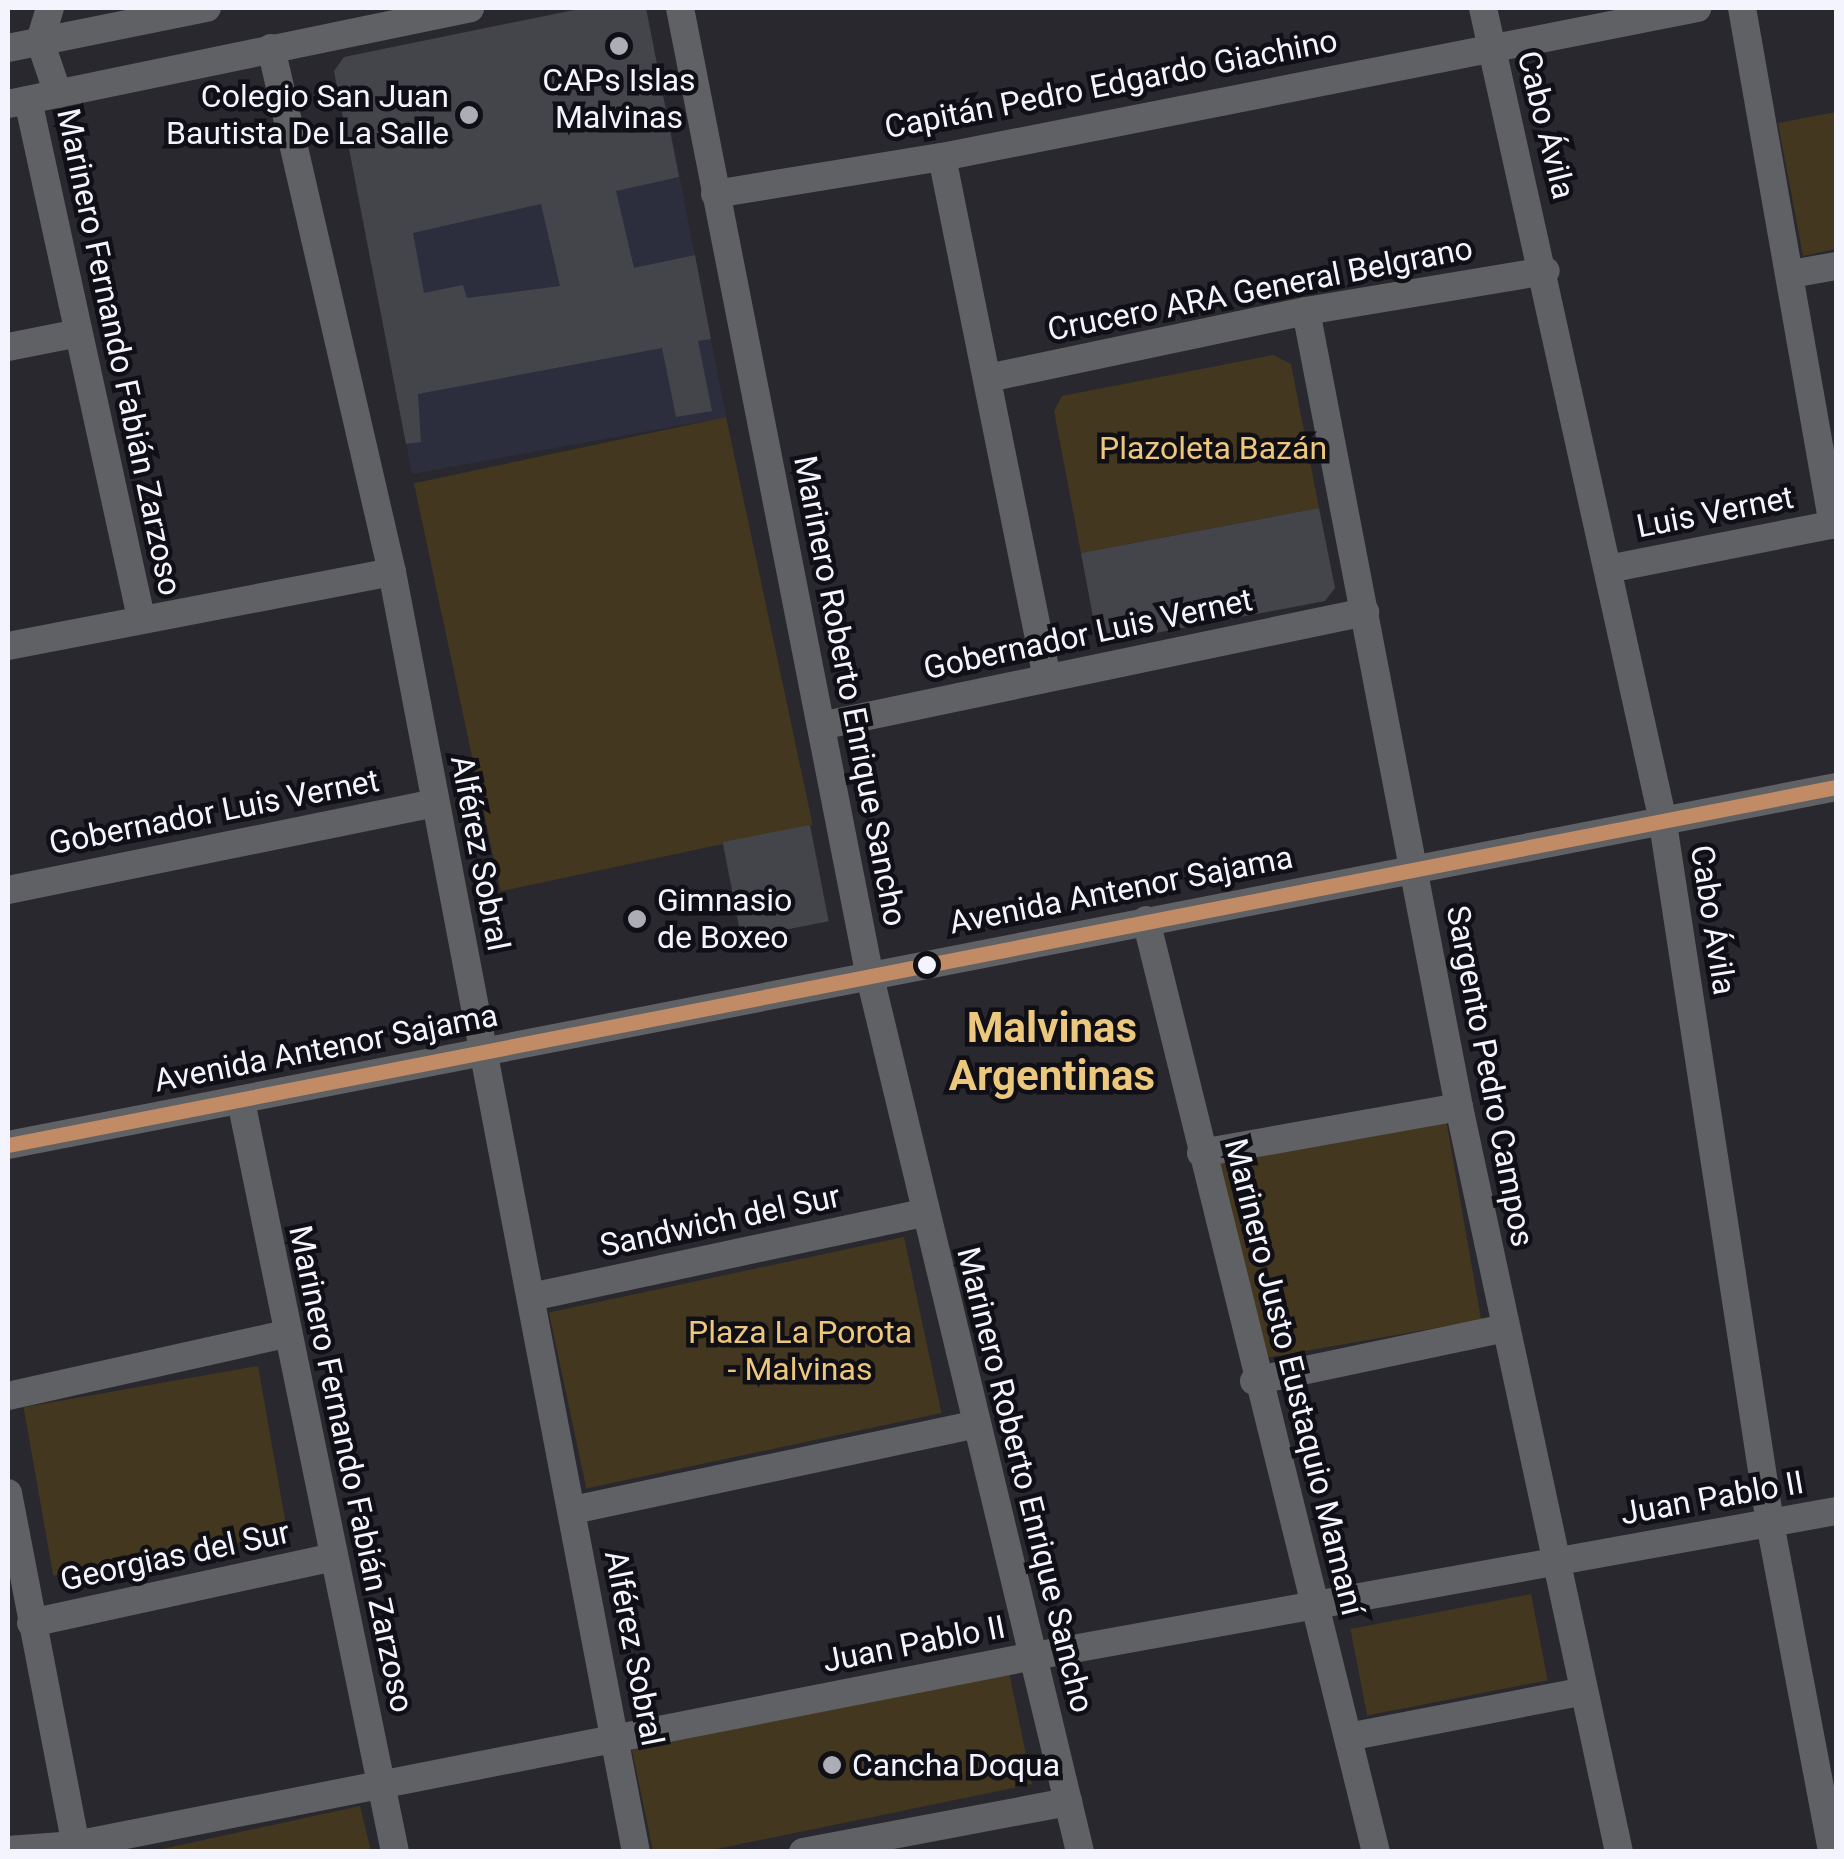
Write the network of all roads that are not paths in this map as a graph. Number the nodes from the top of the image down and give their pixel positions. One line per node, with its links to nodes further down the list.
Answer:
1 (50, 8): 8 (street)
2 (207, 8): 8 (street)
3 (470, 8): 11 (street)
4 (680, 8): 15 (street, Marinero Roberto Enrique Sancho)
5 (1483, 8): 9 (street, Cabo Ávila)
6 (1697, 8): 9 (street, Capitán Pedro Edgardo Giachino)
7 (1742, 8): 18 (street)
8 (40, 41): 10 (street); 12 (street)
9 (1490, 43): 14 (street, Capitán Pedro Edgardo Giachino); 17 (street, Cabo Ávila)
10 (8, 48)
11 (272, 48): 12 (street); 25 (street, Alférez Sobral)
12 (58, 94): 13 (street)
13 (18, 102): 20 (street, Marinero Fernando Fabián Zarzoso)
14 (942, 157): 15 (street, Capitán Pedro Edgardo Giachino); 22 (street)
15 (715, 194): 30 (street, Marinero Roberto Enrique Sancho)
16 (1836, 266): 18 (street)
17 (1546, 271): 19 (street, Crucero ARA General Belgrano); 24 (street, Cabo Ávila)
18 (1791, 274): 23 (street)
19 (1306, 311): 22 (street, Crucero ARA General Belgrano); 26 (street, Sargento Pedro Campos)
20 (74, 334): 21 (street); 27 (street, Marinero Fernando Fabián Zarzoso)
21 (8, 347)
22 (988, 378): 29 (street)
23 (1835, 524): 24 (street, Luis Vernet)
24 (1608, 570): 33 (street, Cabo Ávila)
25 (392, 572): 27 (street); 32 (street, Alférez Sobral)
26 (1365, 612): 29 (street, Gobernador Luis Vernet); 34 (street, Sargento Pedro Campos)
27 (141, 618): 28 (street)
28 (8, 646)
29 (1047, 678): 30 (street, Gobernador Luis Vernet)
30 (826, 725): 37 (street, Marinero Roberto Enrique Sancho)
31 (1836, 787): 33 (street, Avenida Antenor Sajama)
32 (435, 803): 35 (street, Gobernador Luis Vernet); 38 (street, Alférez Sobral)
33 (1662, 817): 34 (street, Avenida Antenor Sajama); 53 (street, Cabo Ávila)
34 (1413, 868): 36 (street, Avenida Antenor Sajama); 40 (street, Sargento Pedro Campos)
35 (8, 890)
36 (1146, 920): 37 (street, Avenida Antenor Sajama); 42 (street, Marinero Justo Eustaquio Mamaní)
37 (870, 977): 38 (street, Avenida Antenor Sajama); 43 (street, Marinero Roberto Enrique Sancho)
38 (483, 1052): 39 (street, Avenida Antenor Sajama); 44 (street, Alférez Sobral)
39 (241, 1101): 41 (street, Avenida Antenor Sajama); 46 (street, Marinero Fernando Fabián Zarzoso)
40 (1459, 1107): 42 (street); 45 (street, Sargento Pedro Campos)
41 (8, 1146)
42 (1202, 1153): 47 (street, Marinero Justo Eustaquio Mamaní)
43 (923, 1213): 44 (street, Sandwich del Sur); 49 (street, Marinero Roberto Enrique Sancho)
44 (531, 1297): 51 (street, Alférez Sobral)
45 (1505, 1328): 47 (street); 55 (street, Sargento Pedro Campos)
46 (286, 1334): 48 (street); 54 (street, Marinero Fernando Fabián Zarzoso)
47 (1254, 1381): 56 (street, Marinero Justo Eustaquio Mamaní)
48 (8, 1396)
49 (972, 1425): 51 (street); 58 (street, Marinero Roberto Enrique Sancho)
50 (8, 1492): 57 (street)
51 (572, 1510): 61 (street, Alférez Sobral)
52 (1836, 1511): 53 (street, Juan Pablo II)
53 (1770, 1523): 55 (street, Juan Pablo II); 72 (street, Cabo Ávila)
54 (334, 1557): 57 (street, Georgias del Sur); 62 (street, Marinero Fernando Fabián Zarzoso)
55 (1557, 1562): 56 (street, Juan Pablo II); 59 (street, Sargento Pedro Campos)
56 (1316, 1605): 58 (street, Juan Pablo II); 60 (street, Marinero Justo Eustaquio Mamaní)
57 (31, 1622): 64 (street)
58 (1034, 1656): 61 (street, Juan Pablo II); 63 (street, Marinero Roberto Enrique Sancho)
59 (1584, 1691): 60 (street); 71 (street, Sargento Pedro Campos)
60 (1348, 1737): 70 (street, Marinero Justo Eustaquio Mamaní)
61 (616, 1738): 62 (street, Juan Pablo II); 67 (street, Alférez Sobral)
62 (379, 1781): 64 (street, Juan Pablo II); 66 (street, Marinero Fernando Fabián Zarzoso)
63 (1068, 1802): 68 (street); 69 (street, Marinero Roberto Enrique Sancho)
64 (76, 1848): 65 (street, Juan Pablo II)
65 (8, 1850)
66 (395, 1852)
67 (636, 1852)
68 (803, 1852)
69 (1080, 1852)
70 (1376, 1852)
71 (1618, 1852)
72 (1832, 1852)

